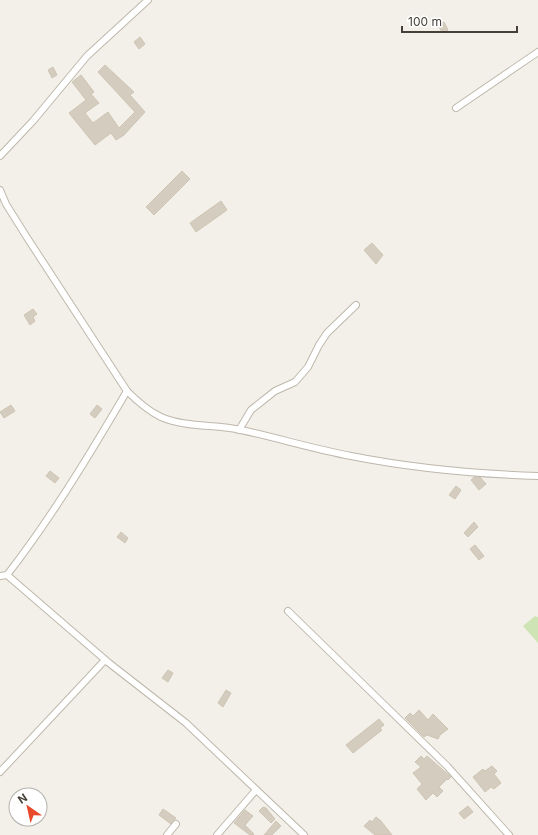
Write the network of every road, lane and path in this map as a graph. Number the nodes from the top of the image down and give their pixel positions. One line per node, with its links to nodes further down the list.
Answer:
1 (147, 0): 4 (street)
2 (538, 52): 3 (street)
3 (456, 108)
4 (0, 156)
5 (0, 190): 7 (street)
6 (356, 305): 8 (street)
7 (127, 391): 8 (street); 10 (street)
8 (239, 430): 9 (street)
9 (538, 476)
10 (7, 575): 11 (street); 13 (street)
11 (0, 576)
12 (288, 610): 20 (street)
13 (105, 660): 14 (street); 15 (street)
14 (0, 772)
15 (256, 790): 18 (street); 19 (street)
16 (176, 824): 17 (street)
17 (167, 835)
18 (217, 835)
19 (304, 835)
20 (509, 835)

